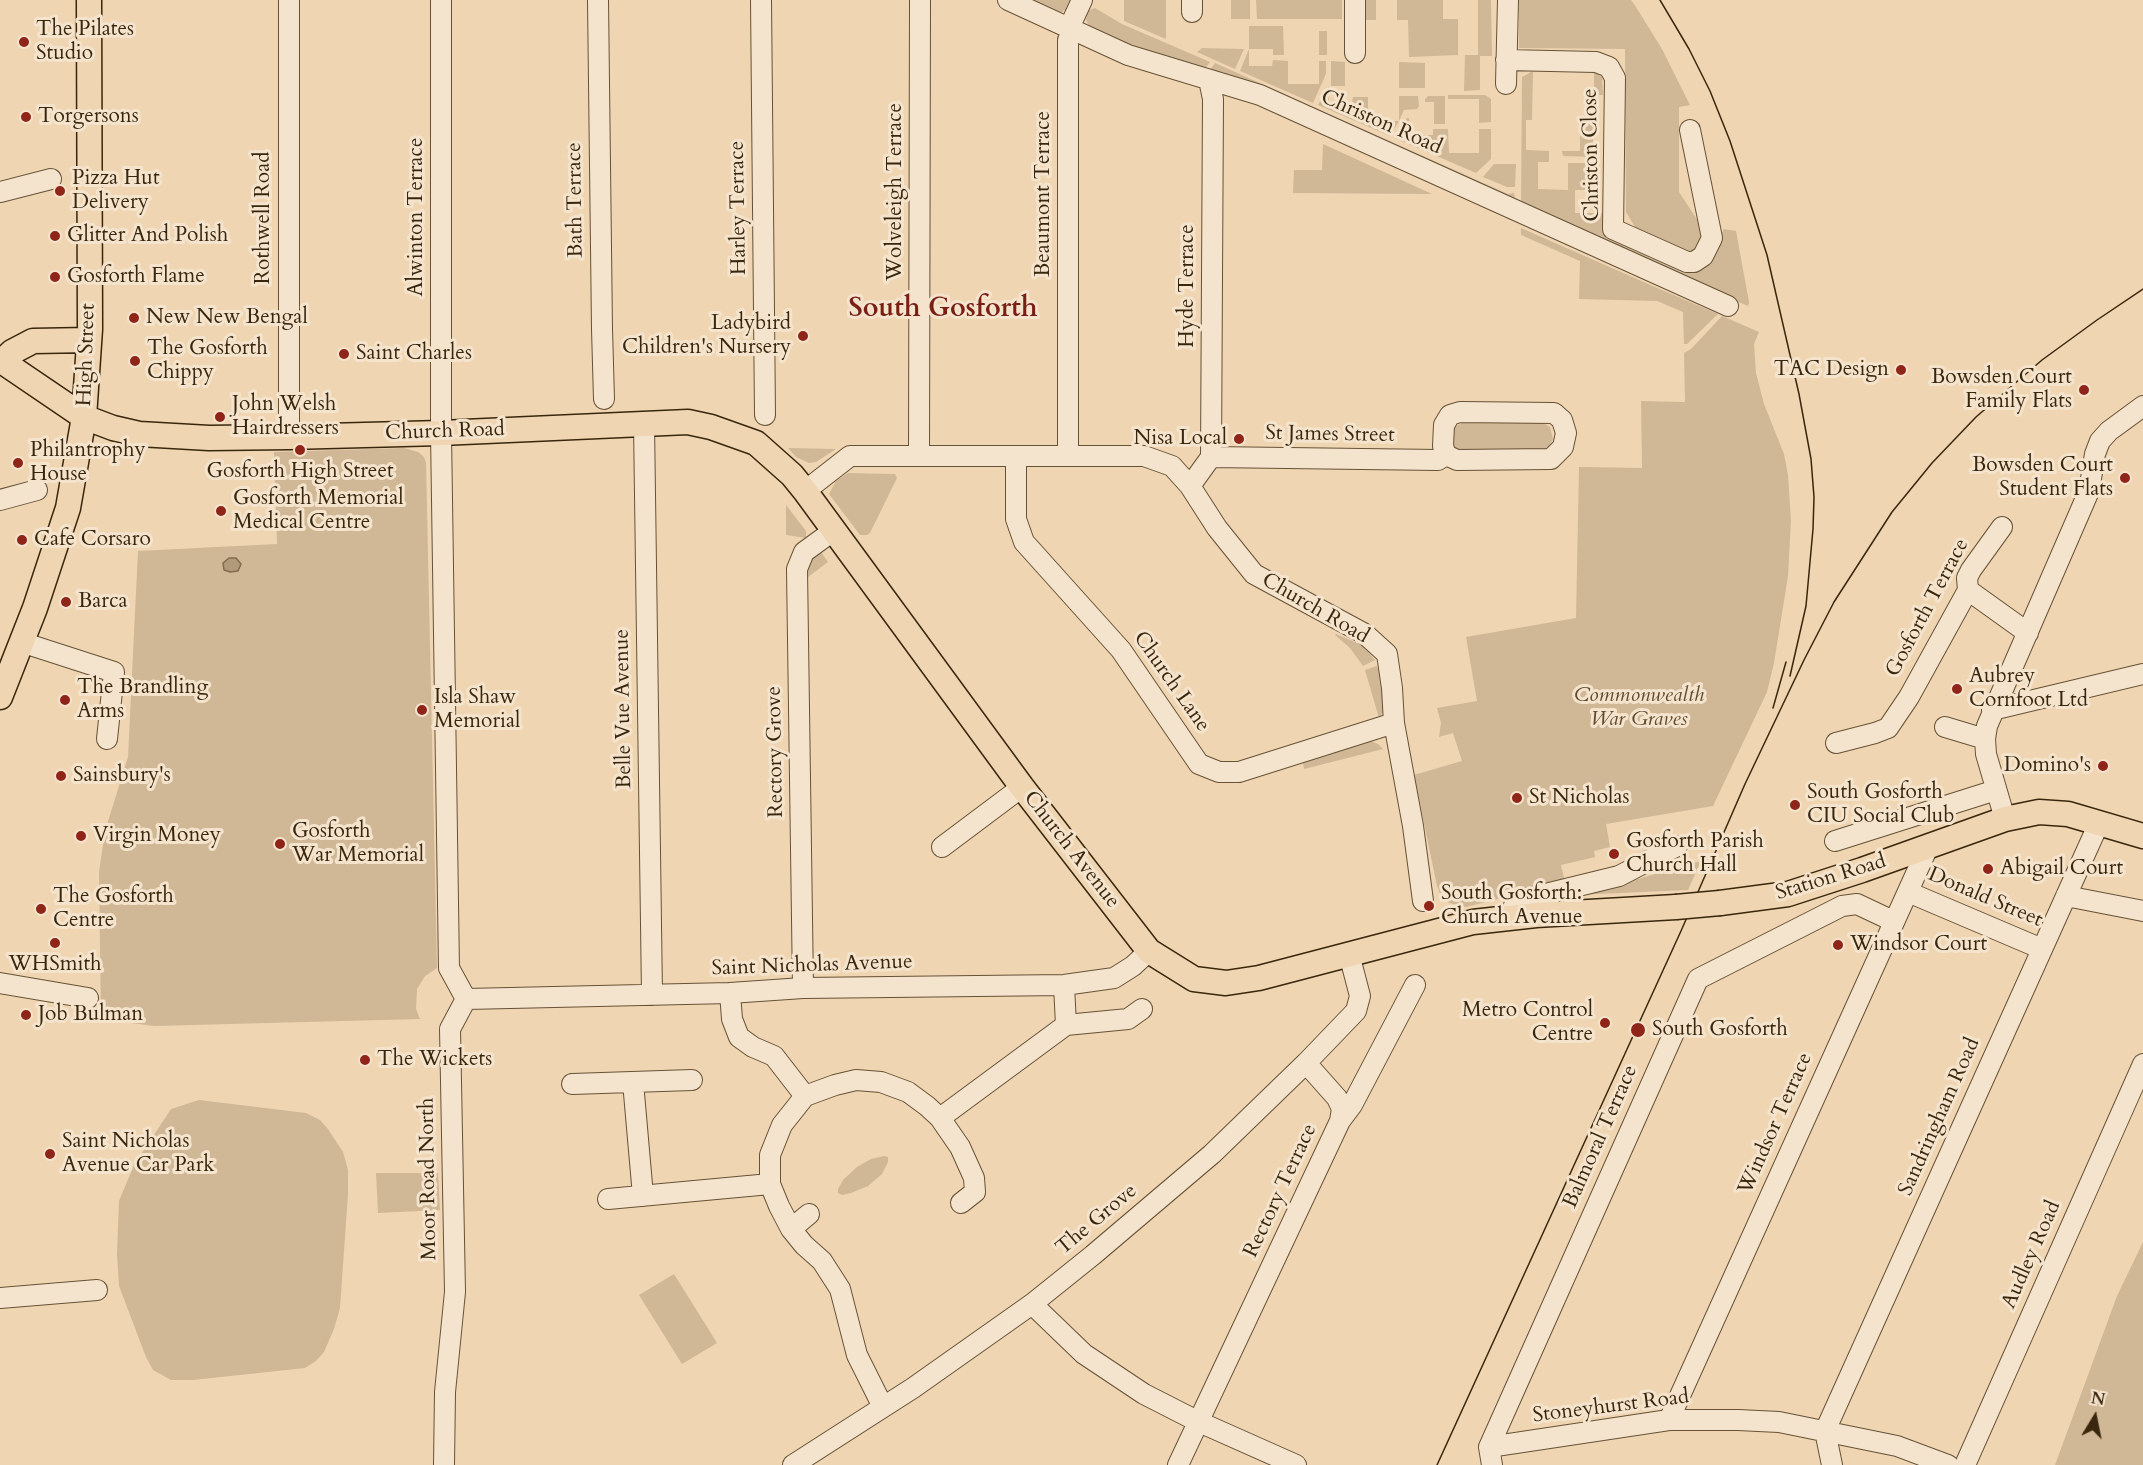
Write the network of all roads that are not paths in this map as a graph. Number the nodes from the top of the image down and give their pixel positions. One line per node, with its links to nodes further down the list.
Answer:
1 (89, 0): 20 (main road, High Street)
2 (289, 0): 28 (street, Rothwell Road)
3 (441, 0): 27 (street, Alwinton Terrace)
4 (598, 0): 22 (street, Bath Terrace)
5 (761, 0): 24 (street, Harley Terrace)
6 (920, 0): 29 (street, Wolveleigh Terrace)
7 (1008, 0): 11 (street, Christon Road)
8 (1082, 0): 11 (street)
9 (1355, 0): 12 (street)
10 (1508, 0): 13 (street)
11 (1068, 34): 15 (street, Christon Road); 30 (street, Beaumont Terrace)
12 (1355, 53)
13 (1506, 60): 14 (street); 16 (street, Christon Close)
14 (1506, 84)
15 (1211, 89): 19 (street, Christon Road); 33 (street, Hyde Terrace)
16 (1690, 130)
17 (51, 179): 18 (street)
18 (0, 192)
19 (1728, 306)
20 (89, 340): 21 (main road); 25 (main road, High Street)
21 (1, 360): 25 (main road, Church Road)
22 (604, 399)
23 (2143, 406): 41 (street)
24 (765, 415)
25 (84, 417): 28 (main road, Church Road); 42 (main road, High Street)
26 (644, 423): 27 (main road, Church Road); 34 (main road, Church Road); 75 (street, Belle Vue Avenue)
27 (441, 433): 28 (main road, Church Road); 77 (street)
28 (289, 437)
29 (919, 455): 32 (street, Church Road); 34 (street, Church Road)
30 (1068, 455): 32 (street, Church Road); 35 (street, Church Road)
31 (1446, 455): 31 (street, St James Street); 33 (street, St James Street)
32 (1016, 456): 46 (street, Church Lane)
33 (1211, 457): 35 (street)
34 (799, 483): 39 (main road, Church Avenue)
35 (1190, 486): 46 (street, Church Road)
36 (37, 490): 37 (street)
37 (0, 500)
38 (2002, 527): 40 (street, Gosforth Terrace)
39 (833, 531): 51 (main road, Church Avenue); 73 (street, Rectory Grove)
40 (1968, 590): 41 (street); 50 (street, Gosforth Terrace)
41 (2028, 633): 45 (street)
42 (21, 642): 44 (main road, High Street); 48 (street)
43 (2143, 674): 45 (street)
44 (0, 698)
45 (1992, 710): 49 (street)
46 (1394, 723): 62 (street, Church Road)
47 (1945, 727): 49 (street)
48 (107, 739)
49 (1984, 739): 52 (street)
50 (1836, 743)
51 (1022, 787): 58 (street); 68 (main road, Church Avenue)
52 (1996, 790): 53 (street); 56 (street)
53 (2005, 819): 54 (main road, Station Road); 59 (main road, Station Road)
54 (2099, 823): 55 (main road, Station Road); 61 (street, Sandringham Road)
55 (2143, 836)
56 (1835, 841)
57 (1677, 846): 64 (street)
58 (942, 847)
59 (1928, 847): 60 (street, Windsor Terrace); 64 (main road, Station Road, bridge)
60 (1908, 892): 66 (street, Windsor Terrace); 67 (street, Donald Street)
61 (2066, 896): 63 (street); 67 (street, Sandringham Road)
62 (1423, 901)
63 (2143, 910)
64 (1507, 918): 65 (main road, Station Road)
65 (1473, 921): 69 (main road, Church Avenue)
66 (1893, 921): 98 (street, Windsor Terrace); 101 (street, Balmoral Terrace)
67 (2042, 949): 100 (street, Sandringham Road)
68 (1149, 951): 69 (main road, Church Avenue); 71 (street, Saint Nicholas Avenue)
69 (1349, 954): 80 (street, The Grove)
70 (0, 983): 76 (street)
71 (1064, 985): 73 (street, Saint Nicholas Avenue); 79 (street)
72 (1415, 985): 87 (street, Rectory Terrace)
73 (803, 988): 74 (street, Saint Nicholas Avenue)
74 (730, 993): 75 (street, Saint Nicholas Avenue); 85 (street)
75 (652, 995): 77 (street, Saint Nicholas Avenue)
76 (88, 998)
77 (466, 999): 102 (street, Moor Road North)
78 (1142, 1010): 79 (street)
79 (1066, 1025): 86 (street)
80 (1306, 1063): 87 (street); 96 (street, The Grove)
81 (2143, 1064): 108 (street, Audley Road)
82 (692, 1080): 83 (street)
83 (633, 1082): 84 (street); 89 (street)
84 (572, 1084)
85 (805, 1096): 86 (street); 88 (street)
86 (940, 1118): 91 (street)
87 (1341, 1121): 99 (street, Rectory Terrace)
88 (770, 1184): 89 (street); 93 (street)
89 (643, 1196): 90 (street)
90 (608, 1199)
91 (961, 1203)
92 (809, 1214): 93 (street)
93 (791, 1229): 97 (street)
94 (97, 1290): 95 (street)
95 (0, 1298)
96 (1032, 1304): 97 (street, The Grove); 99 (street)
97 (883, 1407): 103 (street, The Grove)
98 (1669, 1420): 100 (street, Stoneyhurst Road); 101 (street, Stoneyhurst Road)
99 (1197, 1421): 104 (street, Rectory Terrace); 105 (street)
100 (1825, 1431): 106 (street); 107 (street, Stoneyhurst Road)
101 (1490, 1456)
102 (444, 1465)
103 (793, 1465)
104 (1178, 1465)
105 (1296, 1465)
106 (1832, 1465)
107 (1948, 1465)
108 (1965, 1465)

